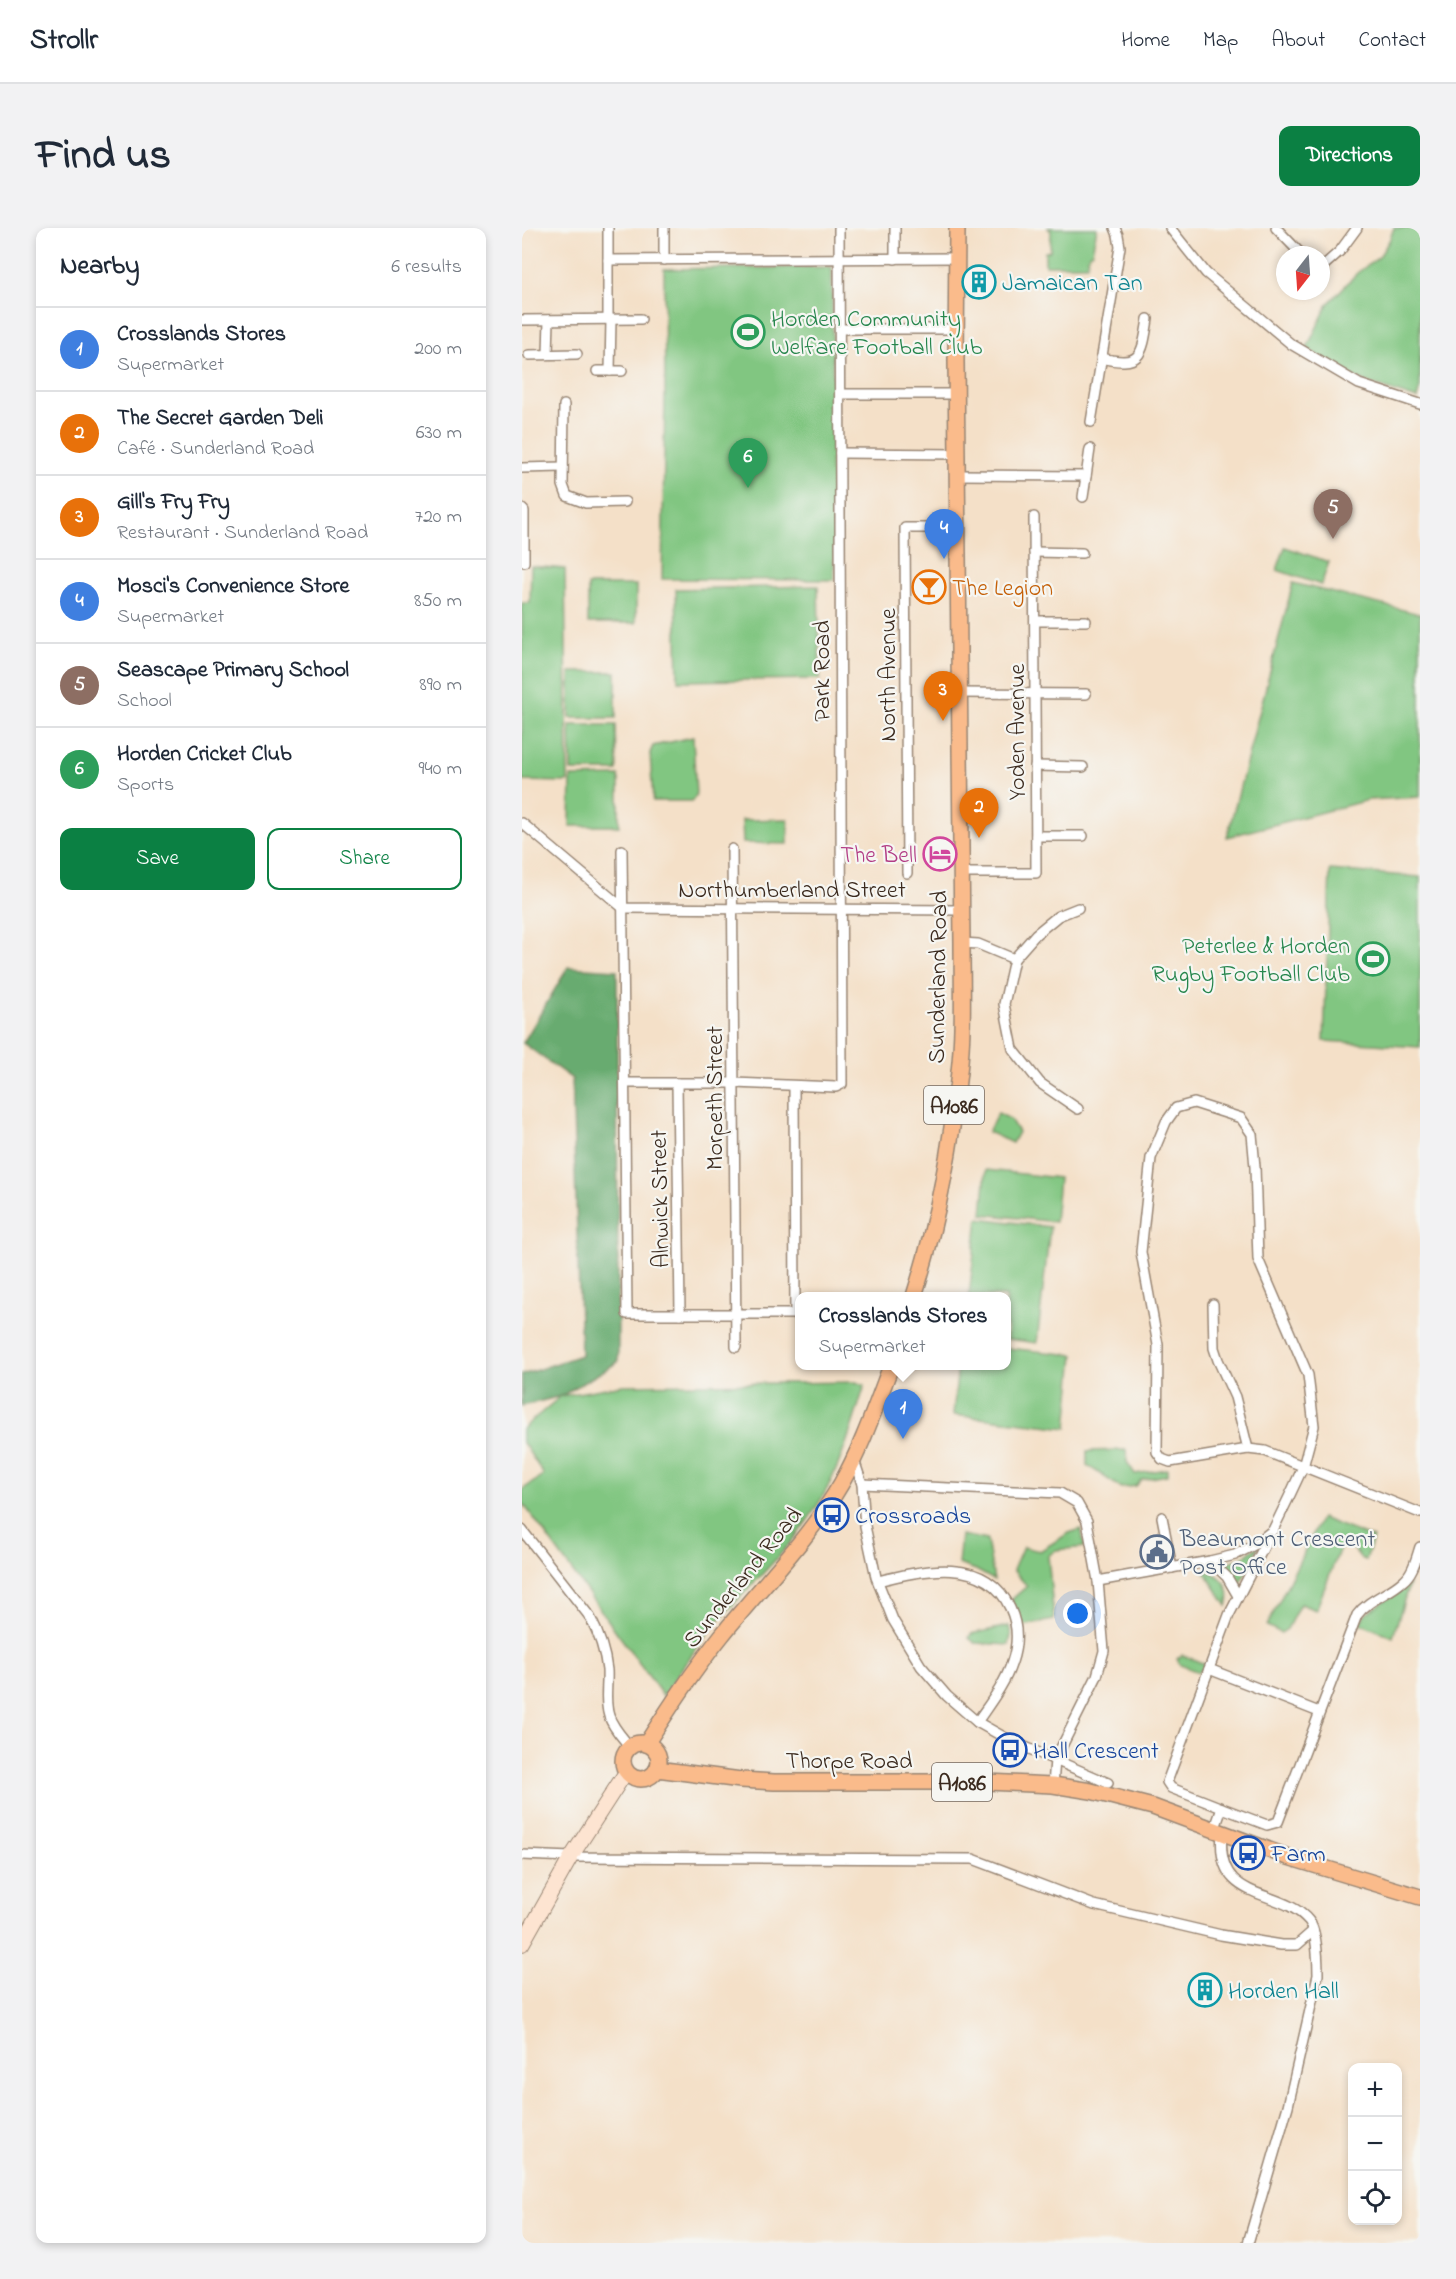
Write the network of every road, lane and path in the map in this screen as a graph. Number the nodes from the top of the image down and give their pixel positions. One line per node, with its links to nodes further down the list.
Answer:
1 (608, 228): 14 (street)
2 (664, 228): 15 (street)
3 (839, 228): 12 (street, Park Road)
4 (896, 228): 13 (street)
5 (957, 228): 11 (main road, A1086)
6 (1114, 228): 27 (street)
7 (1170, 228): 33 (street)
8 (1276, 228): 10 (street)
9 (1356, 229): 16 (street)
10 (1293, 246)
11 (957, 258): 13 (street); 23 (main road, Sunderland Road / A1086)
12 (840, 259): 13 (street); 15 (street); 22 (street, Park Road)
13 (895, 259)
14 (609, 260): 15 (street); 21 (street)
15 (664, 260)
16 (1330, 260)
17 (641, 319): 21 (street)
18 (1148, 319): 27 (street)
19 (522, 320): 20 (street)
20 (549, 320): 21 (street); 24 (street)
21 (609, 320): 29 (street)
22 (840, 329): 23 (street); 31 (street, Park Road)
23 (956, 329): 32 (main road, Sunderland Road / A1086)
24 (548, 354): 25 (street); 26 (street)
25 (577, 354)
26 (529, 355)
27 (1101, 358): 35 (street)
28 (597, 371): 29 (street)
29 (610, 371): 30 (street)
30 (622, 371)
31 (840, 394): 32 (street); 37 (street, Park Road)
32 (957, 394): 38 (main road, Sunderland Road / A1086)
33 (1417, 404)
34 (564, 405): 39 (street)
35 (1091, 422)
36 (1090, 449): 42 (street)
37 (840, 453): 38 (street); 68 (street, Park Road)
38 (957, 454): 41 (main road, Sunderland Road / A1086)
39 (563, 467): 40 (street); 44 (street)
40 (522, 468)
41 (958, 475): 42 (street); 47 (main road, Sunderland Road / A1086)
42 (1086, 476): 43 (street)
43 (1083, 497)
44 (626, 502)
45 (522, 509): 50 (street)
46 (1034, 517): 48 (street, Yoden Avenue)
47 (958, 528): 53 (main road, Sunderland Road / A1086); 63 (street, North Avenue)
48 (1034, 552): 49 (street); 51 (street, Yoden Avenue)
49 (1082, 553)
50 (524, 562)
51 (1035, 621): 52 (street); 54 (street, Yoden Avenue)
52 (1086, 621)
53 (959, 693): 54 (street); 64 (main road, Sunderland Road / A1086)
54 (1035, 693): 55 (street); 56 (street, Yoden Avenue)
55 (1086, 694)
56 (1035, 766): 57 (street); 59 (street, Yoden Avenue)
57 (1083, 767)
58 (522, 823): 65 (street)
59 (1035, 836): 60 (street); 64 (street, Yoden Avenue)
60 (1083, 836)
61 (732, 849): 67 (street, Morpeth Street)
62 (622, 850): 65 (street)
63 (907, 873)
64 (961, 873): 69 (main road, Sunderland Road / A1086)
65 (623, 908): 67 (street, Northumberland Street); 72 (street)
66 (1078, 908): 71 (street)
67 (733, 909): 68 (street, Northumberland Street); 74 (street, Morpeth Street)
68 (842, 909): 69 (street, Northumberland Street); 75 (street, Park Road)
69 (961, 910): 70 (main road, Sunderland Road / A1086)
70 (962, 943): 71 (street); 78 (main road, Sunderland Road / A1086)
71 (1014, 959): 76 (street)
72 (625, 1083): 73 (street); 80 (street)
73 (677, 1083): 74 (street); 80 (street, Alnwick Street)
74 (734, 1083): 75 (street); 81 (street, Morpeth Street)
75 (794, 1086): 77 (street)
76 (1078, 1109)
77 (797, 1292)
78 (915, 1292)
79 (1213, 1304): 85 (street)
80 (680, 1314): 81 (street)
81 (735, 1314): 82 (street); 83 (street, Morpeth Street)
82 (795, 1314)
83 (735, 1347)
84 (889, 1370): 86 (main road, Sunderland Road)
85 (1248, 1449): 87 (street); 87 (street)
86 (853, 1458): 88 (street); 102 (main road, Sunderland Road)
87 (1303, 1467): 89 (street); 92 (street)
88 (862, 1484): 96 (street); 97 (street)
89 (1420, 1513)
90 (1162, 1517): 95 (street)
91 (522, 1530): 103 (street)
92 (1272, 1530): 94 (street); 98 (street)
93 (1420, 1547): 100 (street)
94 (1210, 1561): 95 (street); 98 (street)
95 (1172, 1568): 97 (street)
96 (878, 1581): 101 (street); 101 (street)
97 (1098, 1581): 104 (street)
98 (1238, 1596): 99 (street)
99 (1209, 1669): 100 (street); 109 (street)
100 (1319, 1712): 109 (street)
101 (977, 1722): 104 (street)
102 (646, 1744): 103 (main road); 105 (main road)
103 (630, 1747): 106 (main road)
104 (1055, 1760): 107 (street); 108 (street)
105 (657, 1769): 106 (main road); 108 (main road, Thorpe Road / A1086)
106 (626, 1772): 112 (main road)
107 (1108, 1783)
108 (1053, 1785): 110 (main road, Thorpe Road / A1086)
109 (1222, 1808): 110 (street)
110 (1218, 1833): 113 (main road, Thorpe Road / A1086); 114 (street)
111 (522, 1855): 112 (street)
112 (571, 1857): 114 (street); 115 (main road)
113 (1420, 1897)
114 (1313, 1931): 116 (street)
115 (522, 1944)
116 (1248, 2243)

